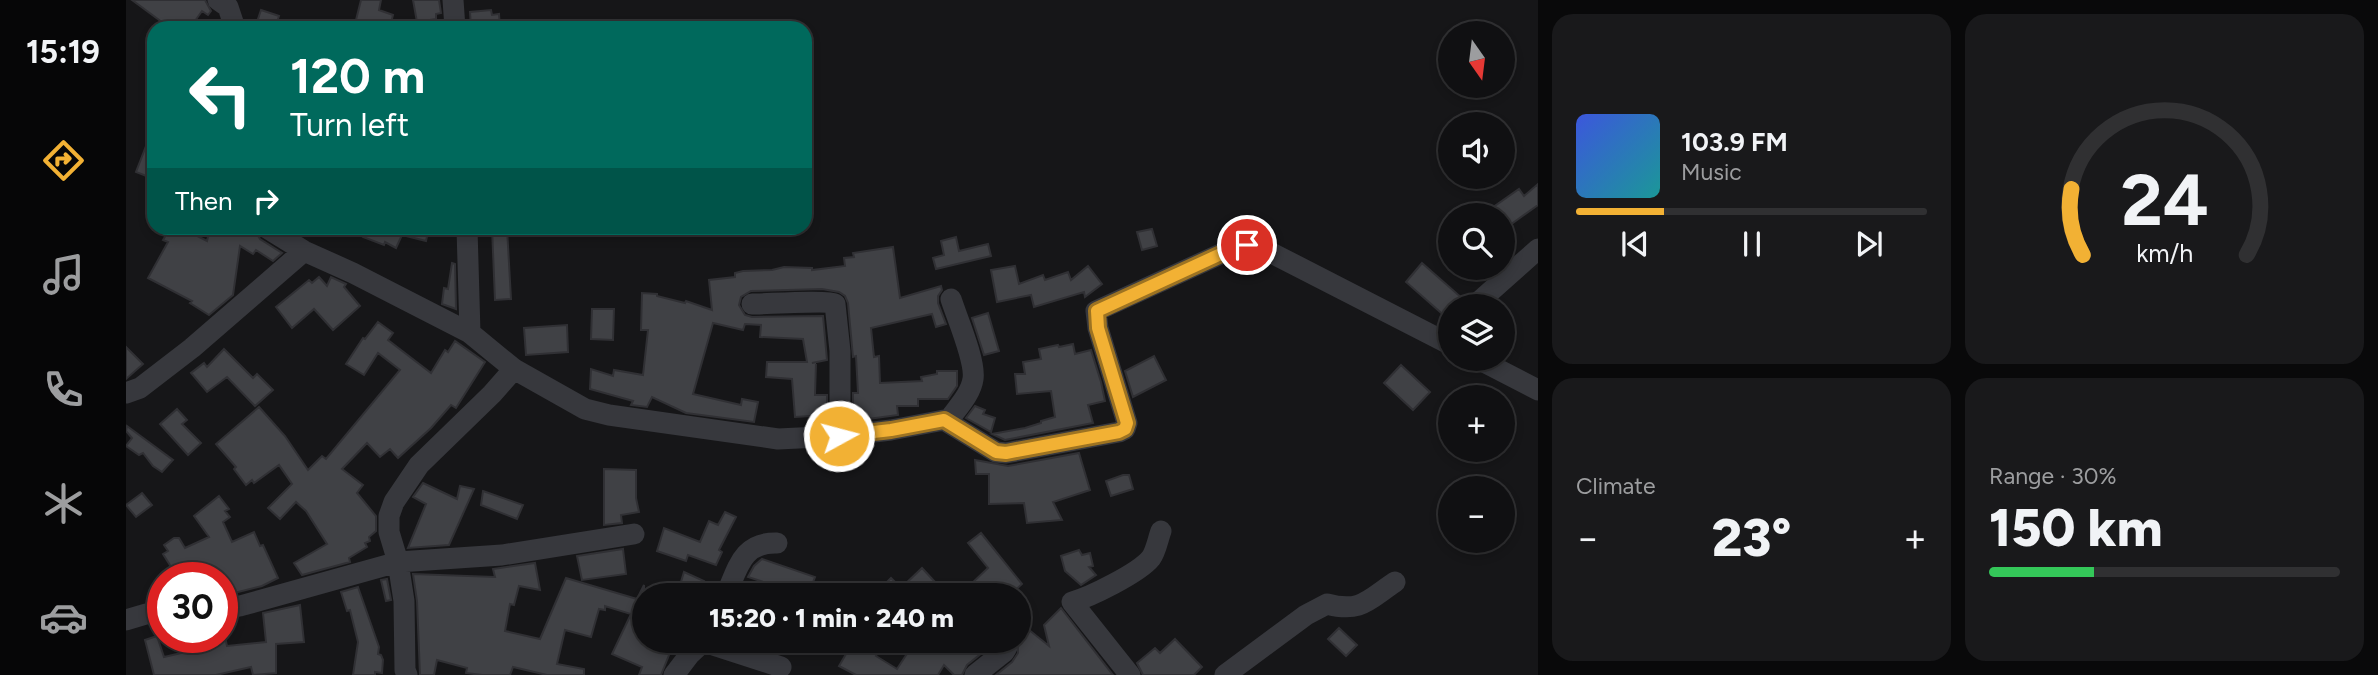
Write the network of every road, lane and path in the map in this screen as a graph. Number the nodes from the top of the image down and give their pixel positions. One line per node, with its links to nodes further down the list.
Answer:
1 (218, 0): 3 (street)
2 (453, 0): 4 (street)
3 (233, 21)
4 (454, 21)
5 (278, 235): 8 (street)
6 (467, 235): 12 (street)
7 (1538, 249): 9 (street)
8 (304, 251): 12 (street); 17 (street)
9 (1487, 294)
10 (951, 299): 18 (street)
11 (752, 304): 19 (street)
12 (470, 332): 14 (street)
13 (1438, 333): 18 (street)
14 (514, 369): 19 (street); 23 (street)
15 (1501, 371): 16 (street)
16 (1538, 390)
17 (126, 393)
18 (948, 421): 19 (street)
19 (839, 436)
20 (1161, 531): 36 (street)
21 (634, 534): 23 (street)
22 (777, 543): 25 (street)
23 (398, 562): 26 (street); 33 (street)
24 (1395, 582): 37 (street)
25 (731, 583)
26 (238, 606)
27 (147, 614): 28 (street)
28 (126, 620)
29 (691, 653): 34 (street)
30 (740, 653): 32 (street)
31 (1003, 653): 35 (street)
32 (781, 667)
33 (407, 675)
34 (674, 675)
35 (975, 675)
36 (1130, 675)
37 (1224, 675)

